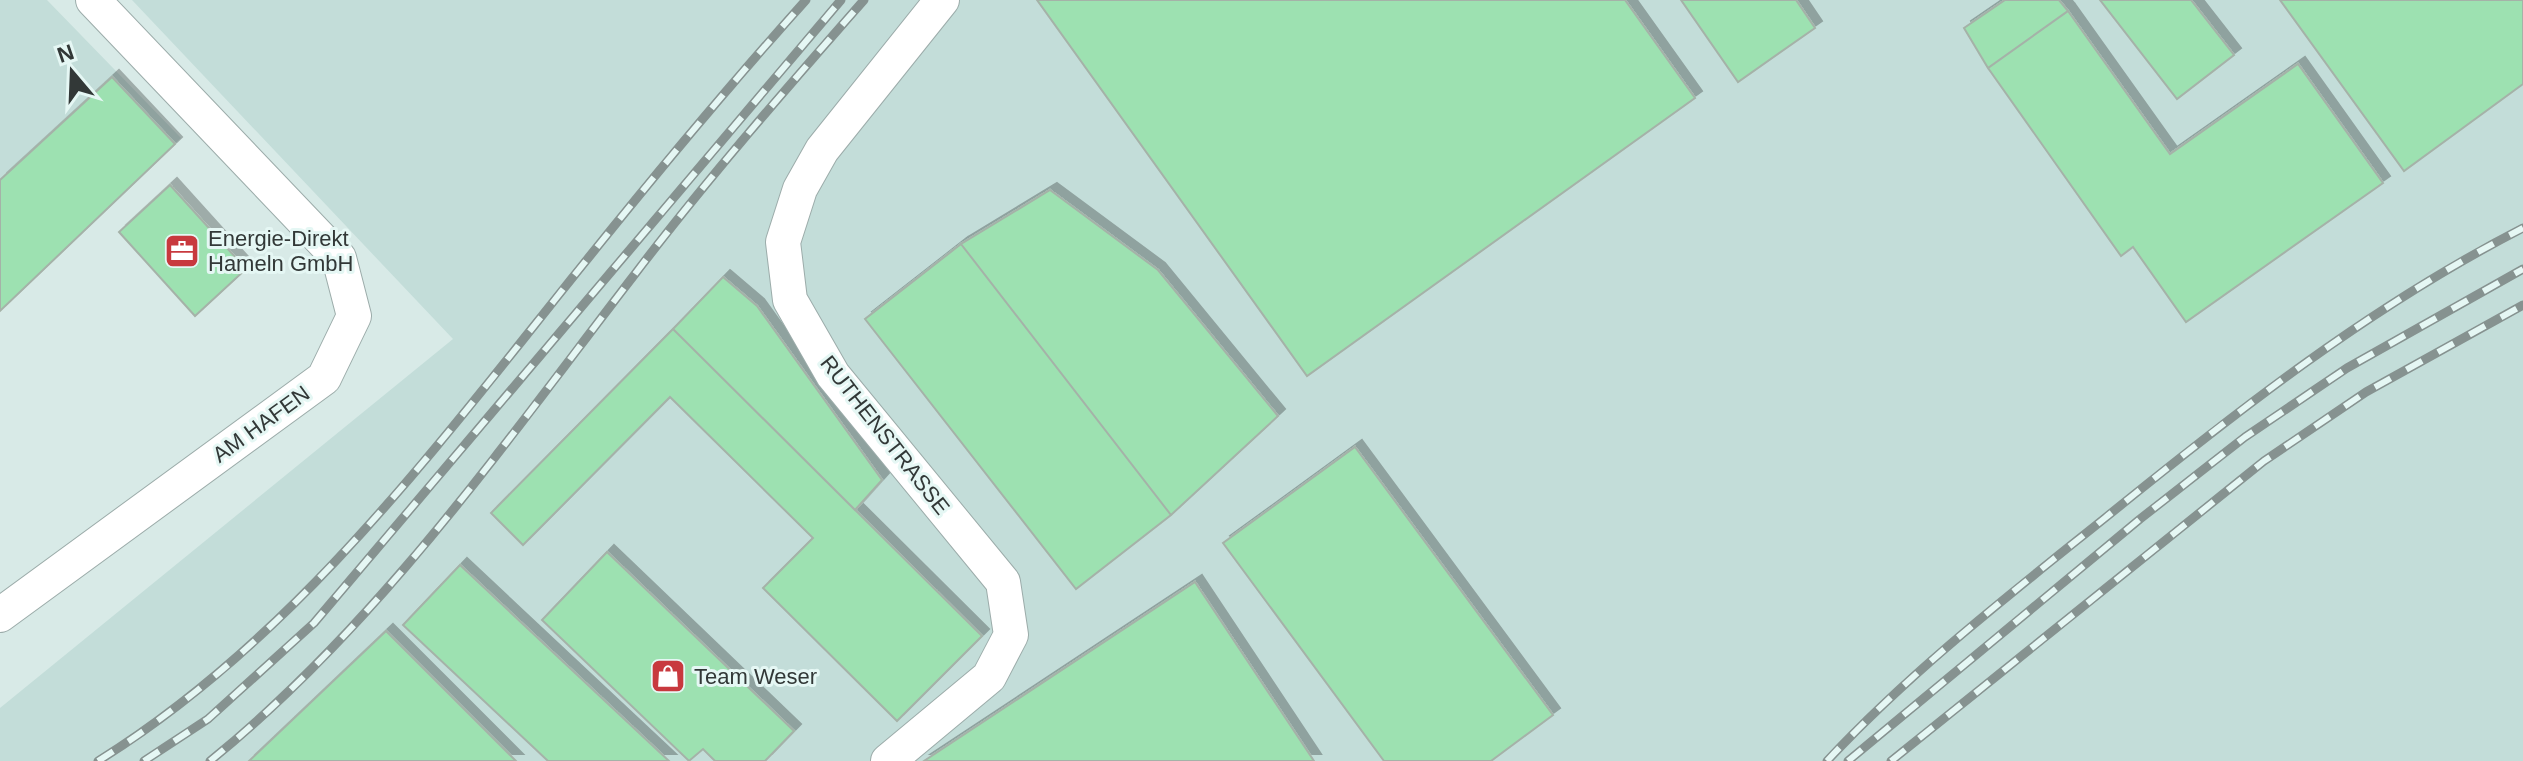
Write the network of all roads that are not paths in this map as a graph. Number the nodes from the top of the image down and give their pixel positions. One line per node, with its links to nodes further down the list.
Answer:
1 (93, 0): 3 (street, AM HAFEN)
2 (942, 0): 4 (street, RUTHENSTRASSE)
3 (0, 615)
4 (888, 761)

